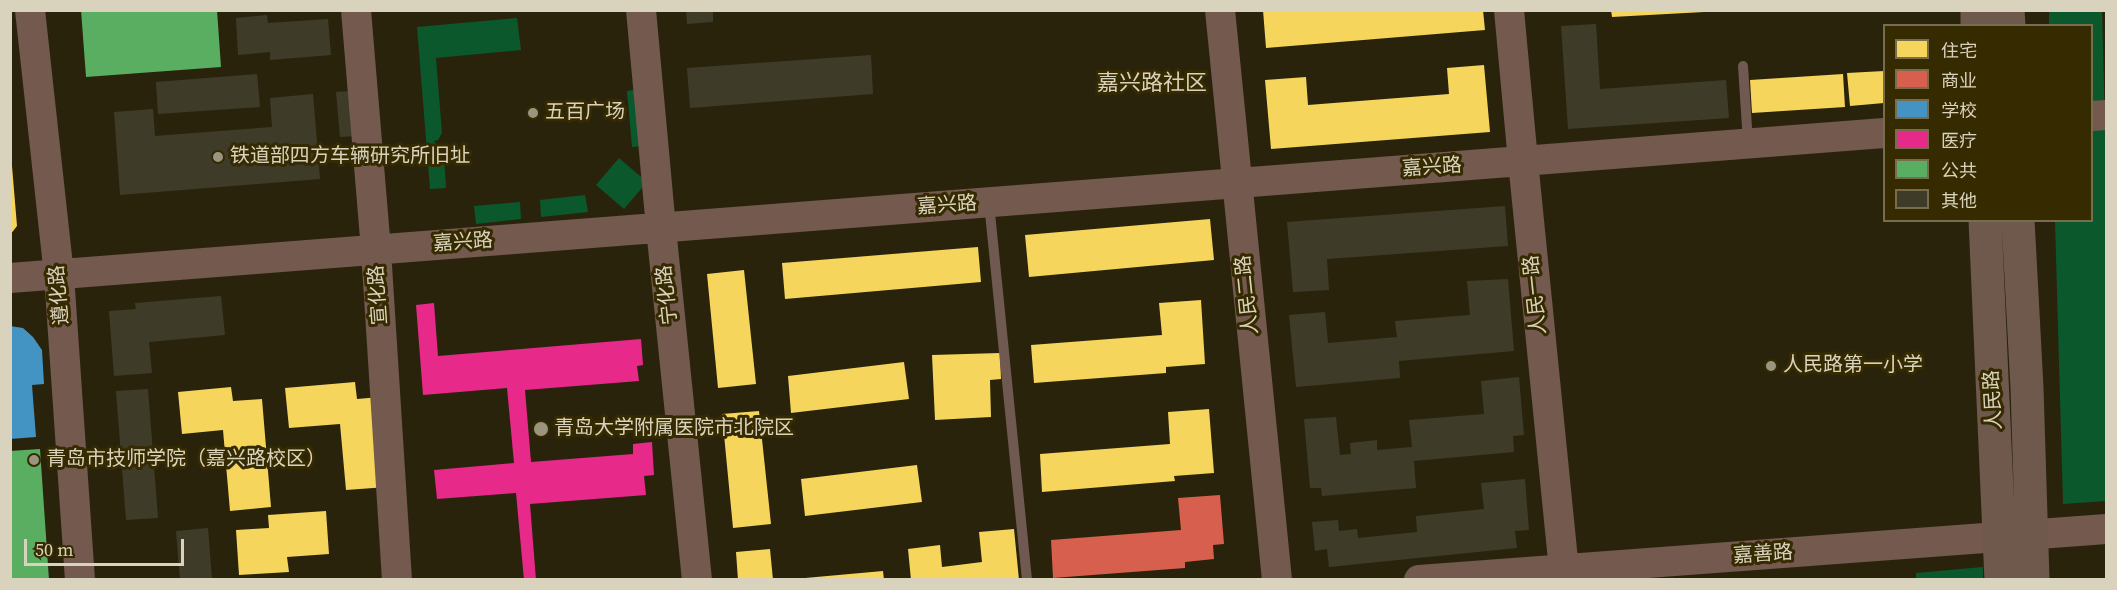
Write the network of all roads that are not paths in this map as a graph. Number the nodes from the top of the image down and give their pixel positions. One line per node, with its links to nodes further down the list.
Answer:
1 (30, 10): 16 (street, 遵化路)
2 (356, 10): 15 (street, 宣化路)
3 (641, 10): 14 (street, 宁化路)
4 (1220, 10): 10 (street, 人民二路)
5 (1509, 10): 9 (street, 人民一路)
6 (1743, 66): 8 (lane)
7 (1883, 133): 8 (street, 嘉兴路)
8 (1748, 144): 9 (street, 嘉兴路)
9 (1522, 161): 10 (street, 嘉兴路); 21 (street, 人民一路)
10 (1236, 183): 11 (street, 嘉兴路); 26 (street, 人民二路)
11 (989, 202): 14 (street, 嘉兴路); 25 (lane)
12 (1985, 222): 20 (main road, 人民路)
13 (2018, 222): 19 (main road, 人民路)
14 (661, 228): 15 (street, 嘉兴路); 24 (street, 宁化路)
15 (376, 250): 16 (street, 嘉兴路); 23 (street, 宣化路)
16 (59, 275): 17 (street, 嘉兴路); 22 (street, 遵化路)
17 (10, 278)
18 (2106, 529): 19 (street, 嘉善路)
19 (2032, 536): 20 (street, 嘉善路); 29 (main road, 人民路)
20 (2000, 537): 21 (street, 嘉善路); 28 (main road, 人民路)
21 (1565, 575): 27 (street, 嘉善路)
22 (80, 579)
23 (397, 579)
24 (697, 579)
25 (1027, 579)
26 (1278, 579)
27 (1419, 579)
28 (2001, 579)
29 (2033, 579)

